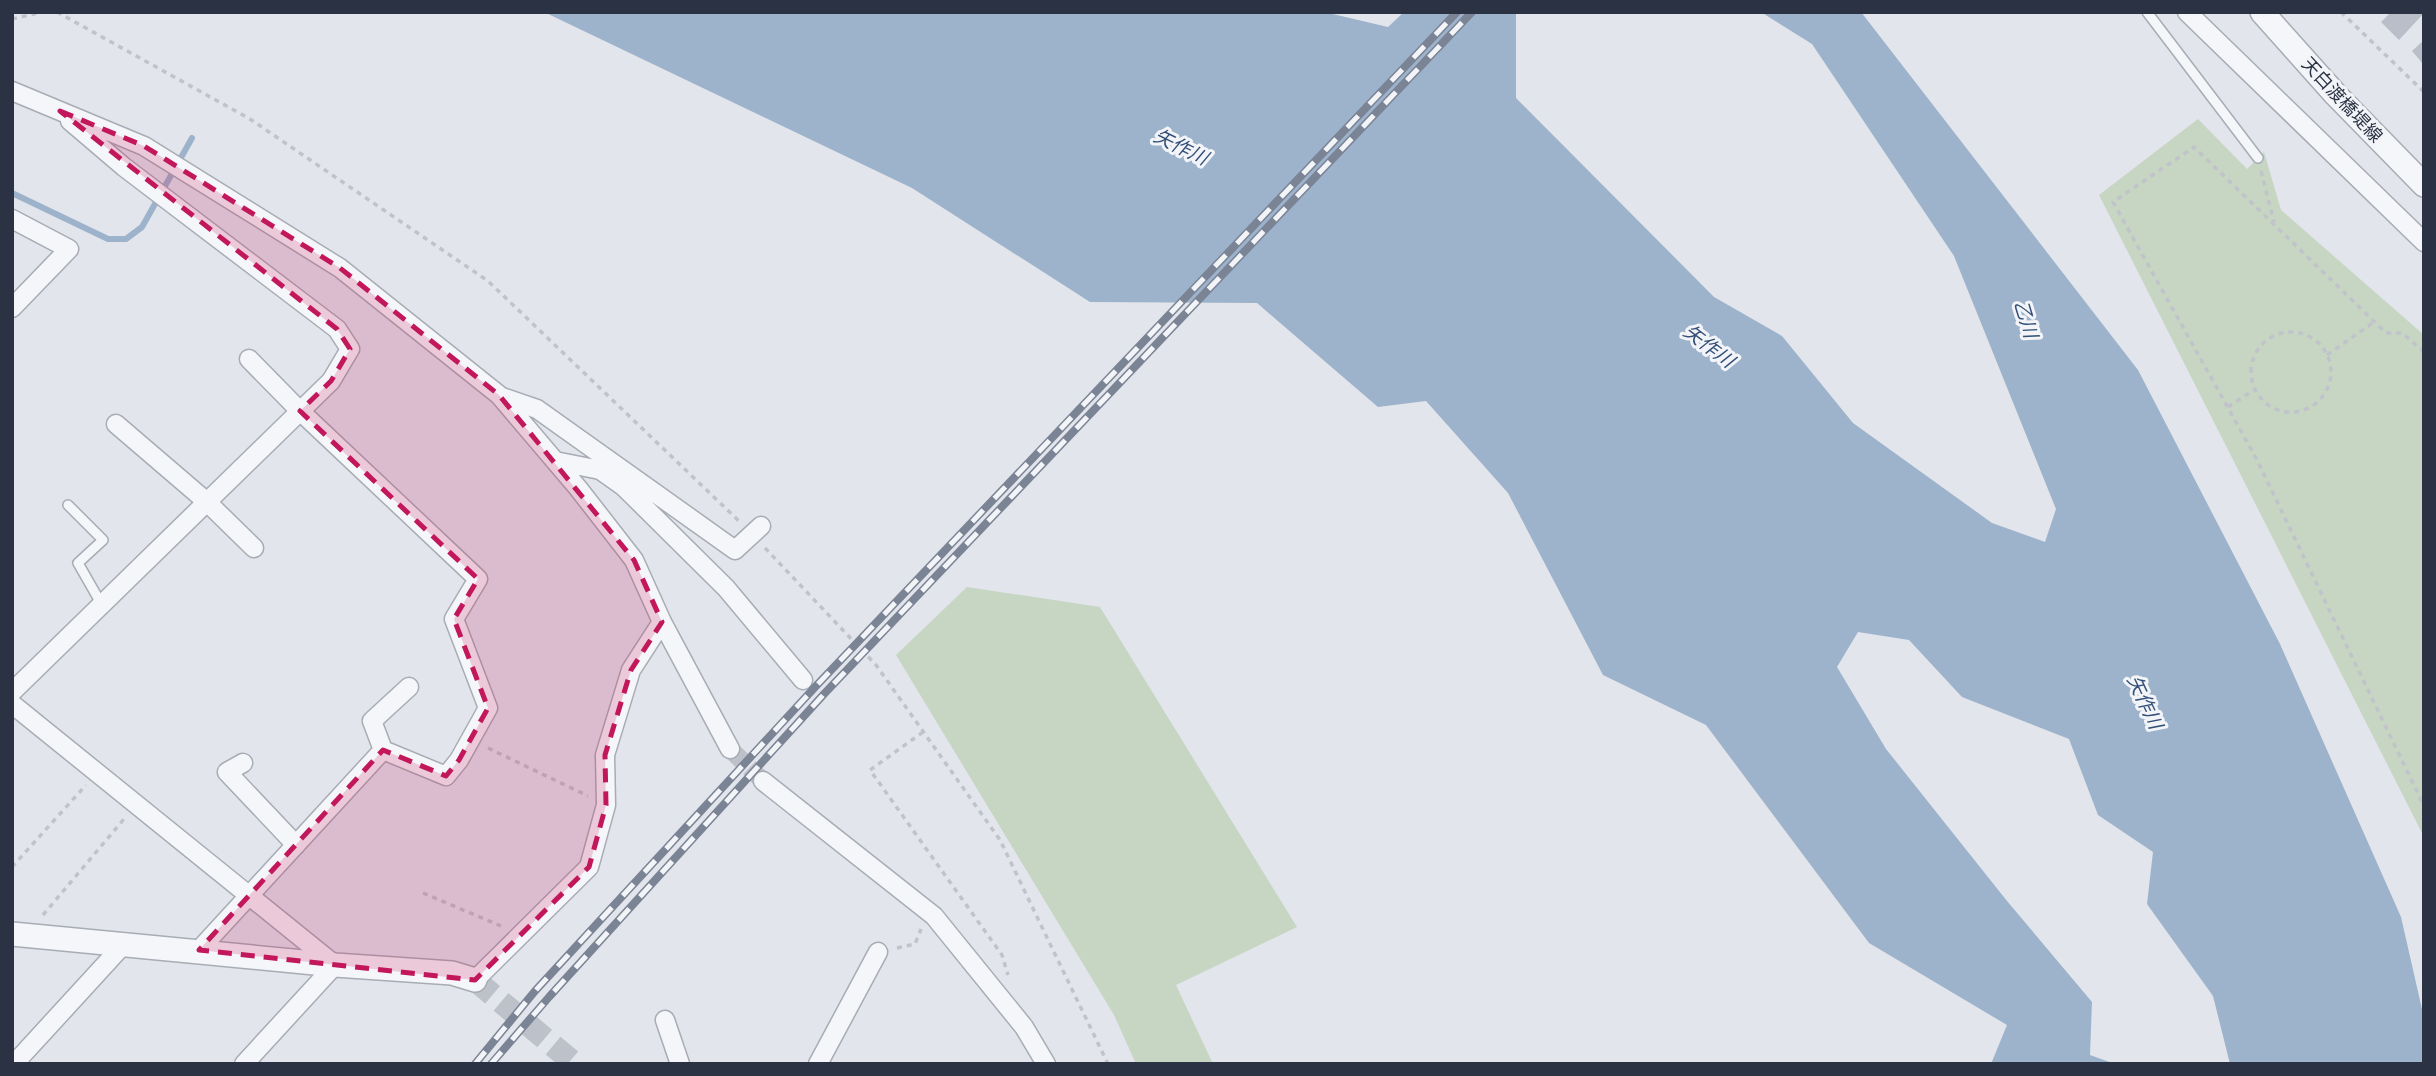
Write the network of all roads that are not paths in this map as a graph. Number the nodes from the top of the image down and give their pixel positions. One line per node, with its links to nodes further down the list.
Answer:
1 (2147, 12): 6 (lane)
2 (2187, 12): 9 (street)
3 (2262, 12): 7 (street, 天白渡橋堤線)
4 (12, 91): 5 (street)
5 (60, 111): 12 (street); 13 (street)
6 (2258, 158)
7 (2424, 185)
8 (12, 219): 10 (street)
9 (2424, 243)
10 (12, 308)
11 (249, 359): 13 (street)
12 (499, 396): 15 (street); 18 (street)
13 (300, 411): 16 (street); 27 (street)
14 (116, 424): 16 (street)
15 (555, 461): 21 (street); 22 (street)
16 (207, 502): 19 (street); 20 (street)
17 (68, 505): 20 (lane)
18 (761, 526)
19 (254, 548)
20 (102, 605): 24 (street)
21 (662, 622): 26 (street); 37 (street)
22 (803, 680)
23 (409, 687): 27 (street)
24 (12, 692)
25 (12, 704): 31 (street)
26 (730, 749)
27 (383, 750): 30 (street)
28 (243, 763): 30 (street)
29 (763, 781): 43 (street)
30 (296, 845): 31 (street)
31 (249, 896): 34 (street); 36 (street)
32 (20, 935): 33 (street)
33 (124, 944): 34 (street); 39 (street)
34 (199, 950): 36 (street)
35 (877, 952): 42 (street)
36 (335, 965): 37 (street); 40 (street)
37 (475, 980)
38 (665, 1020): 41 (street)
39 (14, 1064)
40 (244, 1064)
41 (680, 1064)
42 (818, 1064)
43 (1046, 1064)

